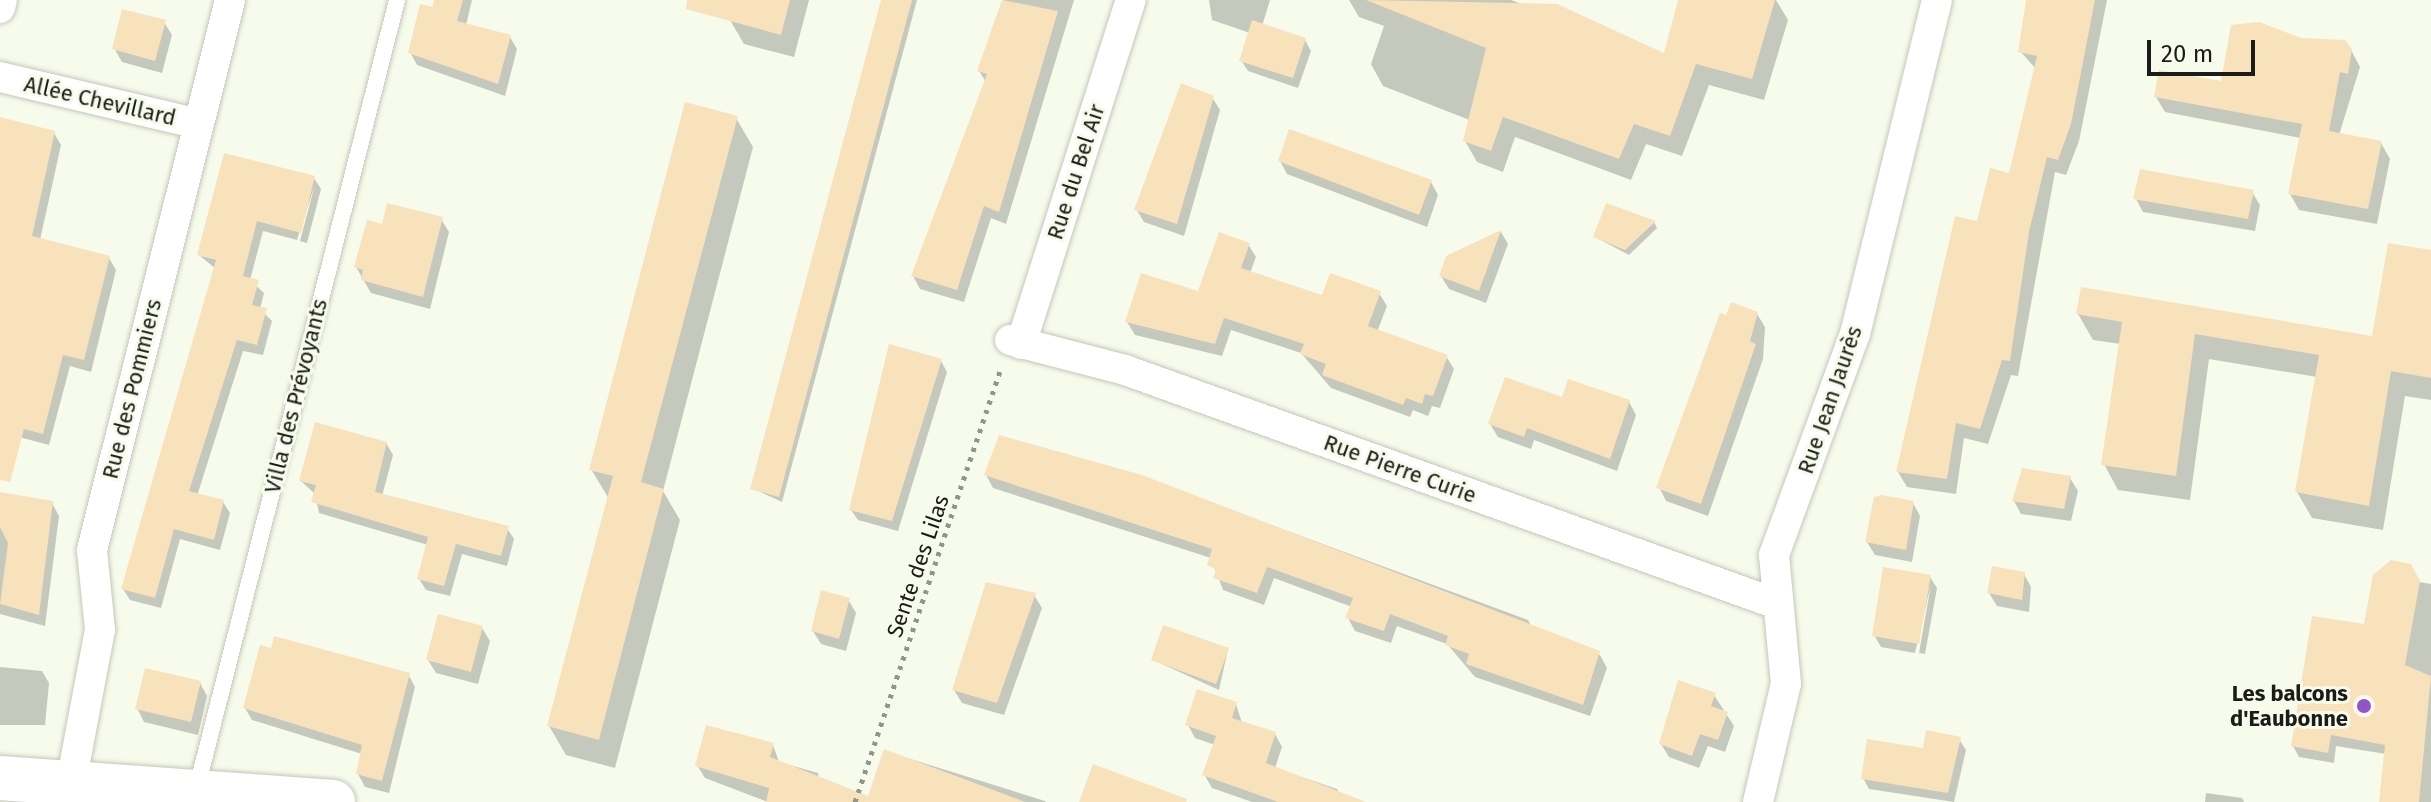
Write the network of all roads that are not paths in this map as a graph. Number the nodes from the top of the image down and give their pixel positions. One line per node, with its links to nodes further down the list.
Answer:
1 (2, 0): 6 (street)
2 (230, 0): 8 (street, Rue des Pommiers)
3 (397, 0): 13 (lane, Villa des Prévoyants)
4 (1131, 0): 9 (street, Rue du Bel Air)
5 (1937, 0): 10 (street, Rue Jean Jaurès)
6 (0, 8)
7 (0, 77): 8 (street, Allée Chevillard)
8 (199, 124): 12 (street, Rue des Pommiers)
9 (1016, 342): 10 (street, Rue Pierre Curie)
10 (1777, 604): 15 (street, Rue Jean Jaurès)
11 (0, 778): 12 (street)
12 (71, 783): 13 (street)
13 (196, 792): 14 (street)
14 (316, 801)
15 (1758, 802)

